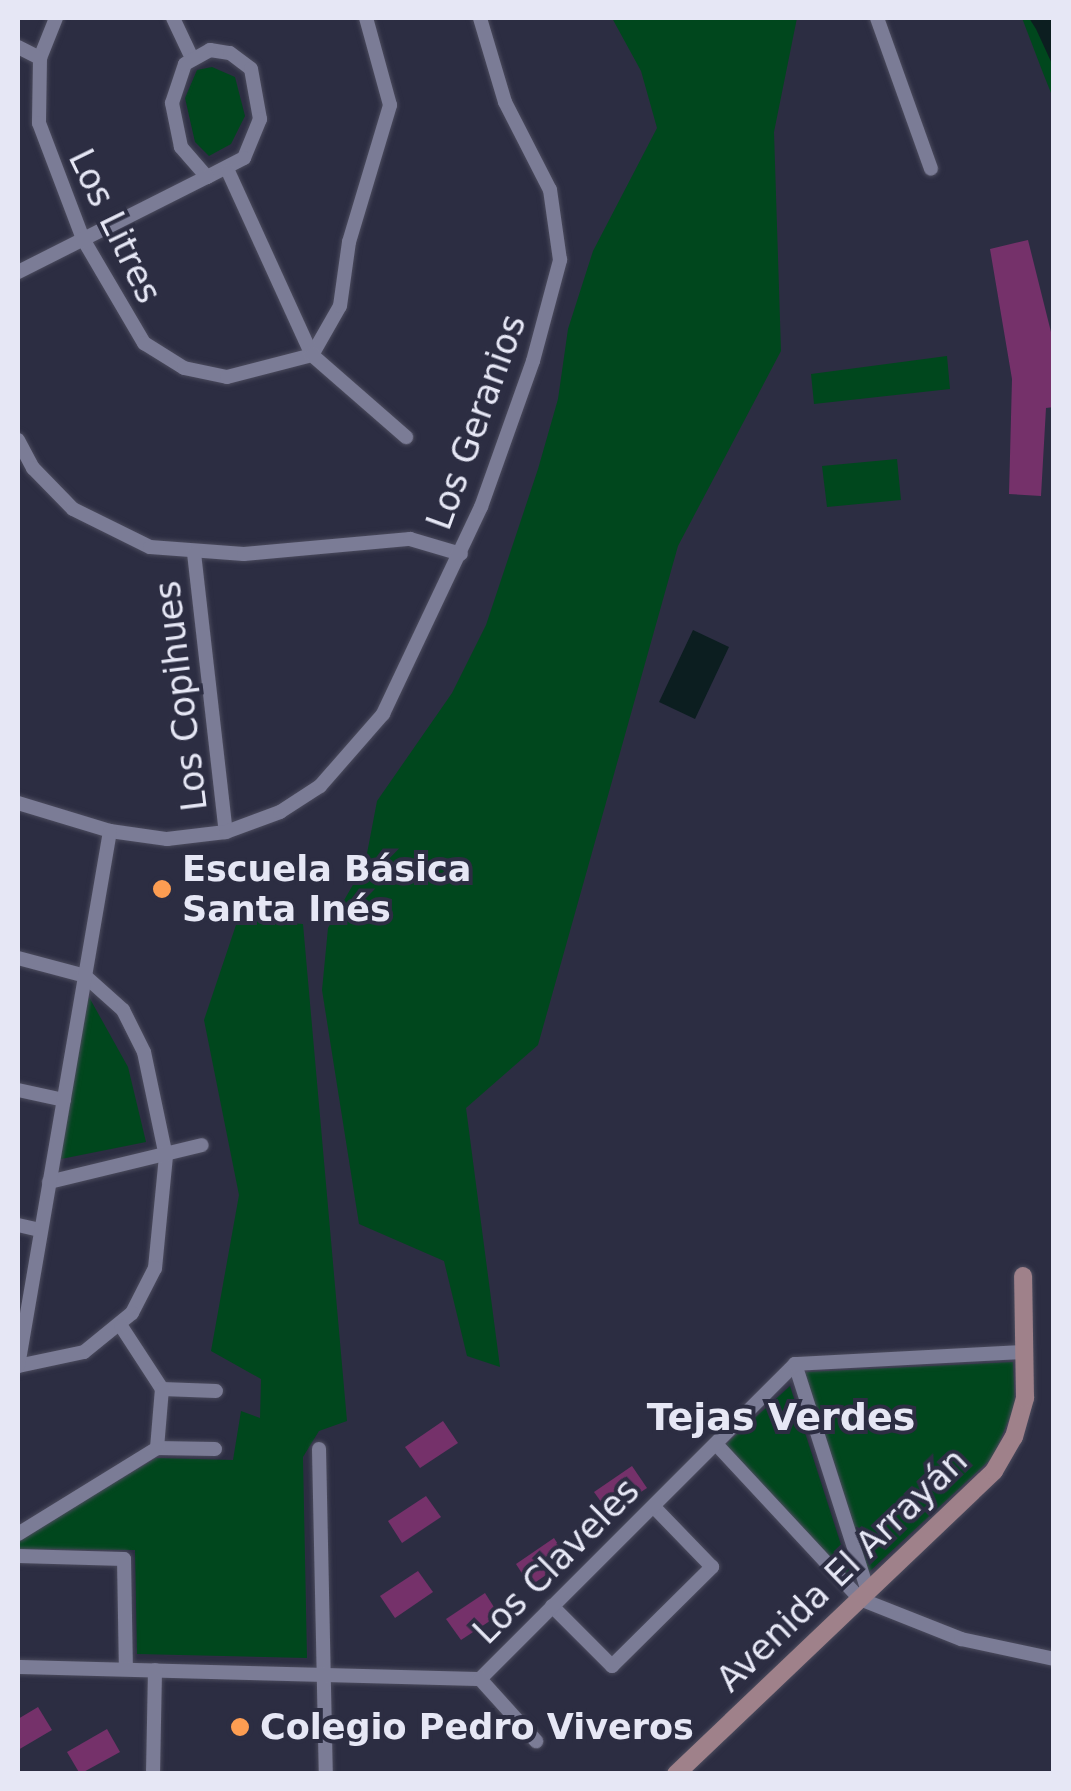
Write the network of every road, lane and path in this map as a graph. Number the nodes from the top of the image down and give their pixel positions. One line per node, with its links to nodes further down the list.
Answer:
1 (56, 18): 8 (street, Los Litres)
2 (173, 18): 7 (street)
3 (366, 18): 14 (street)
4 (480, 18): 18 (street, Los Geranios)
5 (877, 18): 9 (street)
6 (18, 47): 8 (street)
7 (192, 56): 10 (street); 11 (street)
8 (40, 58): 12 (street, Los Litres)
9 (931, 169)
10 (228, 170): 11 (street); 14 (street)
11 (207, 177): 12 (street)
12 (82, 239): 13 (street); 14 (street, Los Litres)
13 (18, 272)
14 (312, 354): 15 (street)
15 (406, 437)
16 (18, 440): 17 (street, Los Geranios)
17 (194, 553): 18 (street, Los Geranios); 21 (street, Los Copihues)
18 (461, 554): 21 (street)
19 (18, 803): 20 (street)
20 (110, 831): 21 (street); 23 (street)
21 (226, 832)
22 (18, 958): 23 (street)
23 (85, 976): 25 (street); 27 (street)
24 (18, 1090): 25 (street)
25 (64, 1100): 28 (street)
26 (202, 1146): 27 (street)
27 (166, 1156): 28 (street); 32 (street)
28 (49, 1182): 30 (street)
29 (18, 1224): 30 (street)
30 (40, 1230): 35 (street)
31 (1023, 1276): 33 (street, Avenida El Arrayán)
32 (121, 1326): 35 (street); 36 (street)
33 (1025, 1352): 34 (street); 45 (street, Avenida El Arrayán)
34 (795, 1364): 38 (street, Los Claveles); 45 (street)
35 (18, 1366)
36 (162, 1389): 37 (street); 39 (street)
37 (216, 1392)
38 (716, 1444): 42 (street, Los Claveles); 45 (street)
39 (157, 1448): 40 (street); 43 (street)
40 (215, 1449)
41 (319, 1449): 51 (street)
42 (654, 1507): 46 (street, Los Claveles); 46 (street)
43 (18, 1534)
44 (18, 1556): 49 (street)
45 (864, 1595): 47 (street); 56 (street, Avenida El Arrayán)
46 (552, 1606): 52 (street, Los Claveles)
47 (1054, 1659)
48 (18, 1667): 49 (street, Los Claveles)
49 (126, 1670): 50 (street, Los Claveles)
50 (154, 1670): 51 (street, Los Claveles); 54 (street)
51 (324, 1674): 52 (street, Los Claveles); 55 (street)
52 (480, 1679): 53 (street)
53 (536, 1740)
54 (153, 1774)
55 (326, 1774)
56 (676, 1774)

